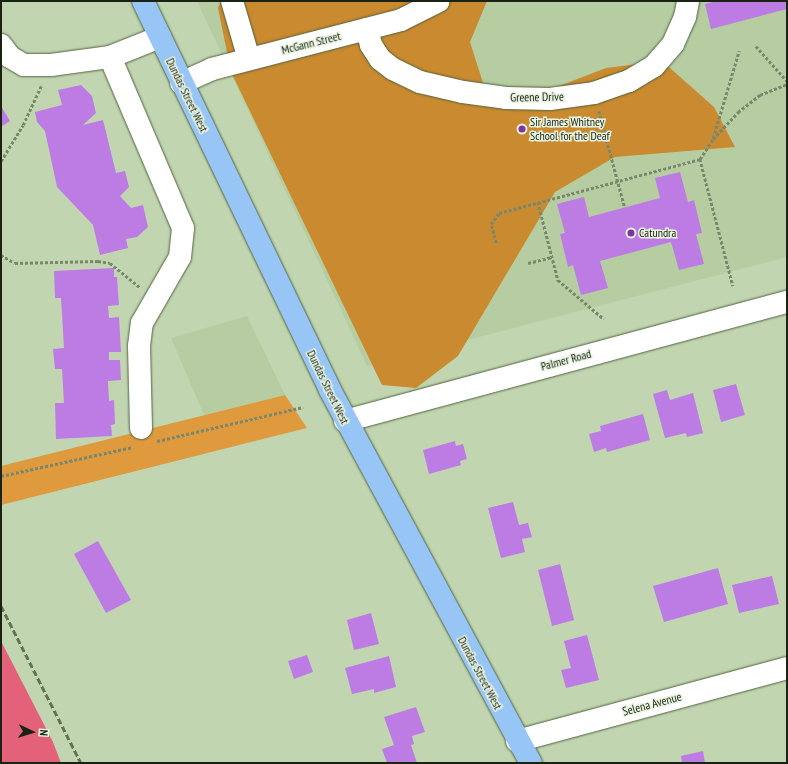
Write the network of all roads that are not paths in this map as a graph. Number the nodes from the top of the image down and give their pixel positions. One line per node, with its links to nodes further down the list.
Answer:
1 (143, 1): 6 (main road, Dundas Street West)
2 (232, 1): 9 (street)
3 (688, 1): 5 (street, Greene Drive)
4 (429, 4): 5 (street, McGann Street)
5 (367, 29): 9 (street, McGann Street)
6 (160, 37): 8 (street); 10 (main road, Dundas Street West)
7 (1, 45): 8 (street)
8 (110, 57): 13 (street)
9 (249, 59): 10 (street, McGann Street)
10 (181, 83): 12 (main road, Dundas Street West)
11 (787, 302): 12 (street, Palmer Road)
12 (345, 421): 15 (main road, Dundas Street West)
13 (141, 428)
14 (787, 668): 15 (street, Selena Avenue)
15 (517, 741): 16 (main road, Dundas Street West)
16 (531, 763)

